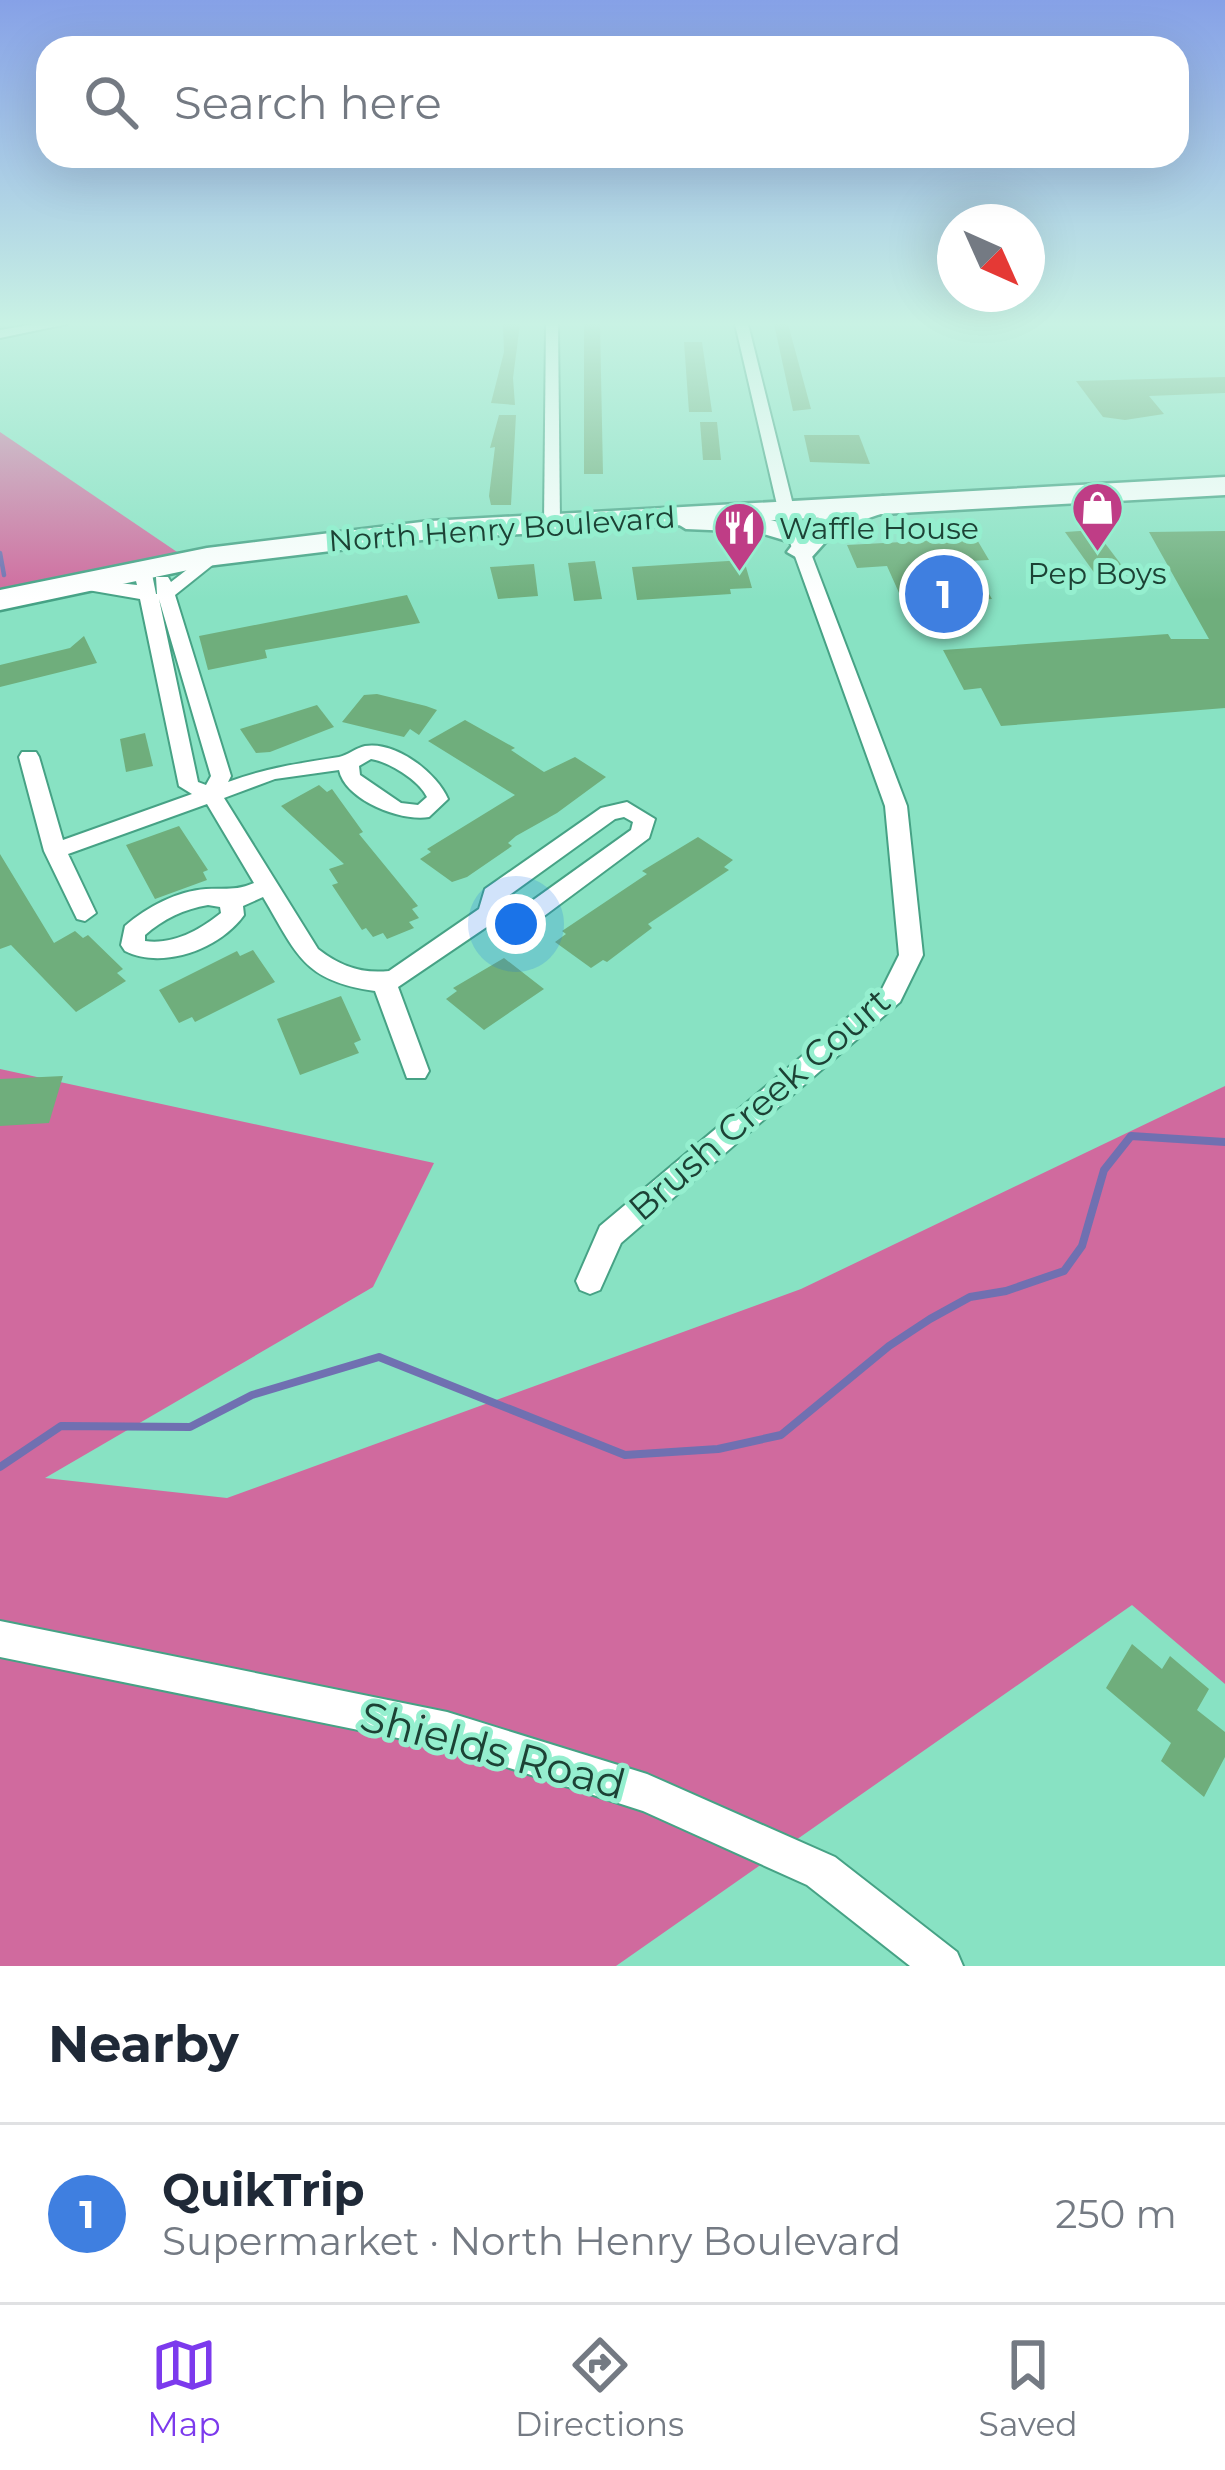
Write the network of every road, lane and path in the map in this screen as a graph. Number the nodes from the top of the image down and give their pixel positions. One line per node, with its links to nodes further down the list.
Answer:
1 (552, 416): 5 (street)
2 (764, 416): 6 (street, Brush Creek Court)
3 (1225, 486): 4 (highway, North Henry Boulevard)
4 (883, 504): 6 (highway, North Henry Boulevard); 6 (main road)
5 (552, 523): 6 (highway, North Henry Boulevard); 7 (highway, North Henry Boulevard)
6 (794, 532): 21 (street, Brush Creek Court)
7 (157, 590): 8 (highway, North Henry Boulevard); 11 (street); 11 (street)
8 (0, 600)
9 (29, 757): 13 (street)
10 (348, 763): 11 (street)
11 (211, 794): 13 (street); 15 (street)
12 (568, 841): 14 (street); 14 (street); 18 (street)
13 (55, 850): 17 (street)
14 (600, 863): 18 (street)
15 (267, 886): 16 (street); 19 (street)
16 (232, 902)
17 (85, 913)
18 (490, 913): 19 (street)
19 (384, 982): 20 (street)
20 (416, 1071)
21 (590, 1281)
22 (0, 1639): 23 (street, Shields Road)
23 (943, 1966)

